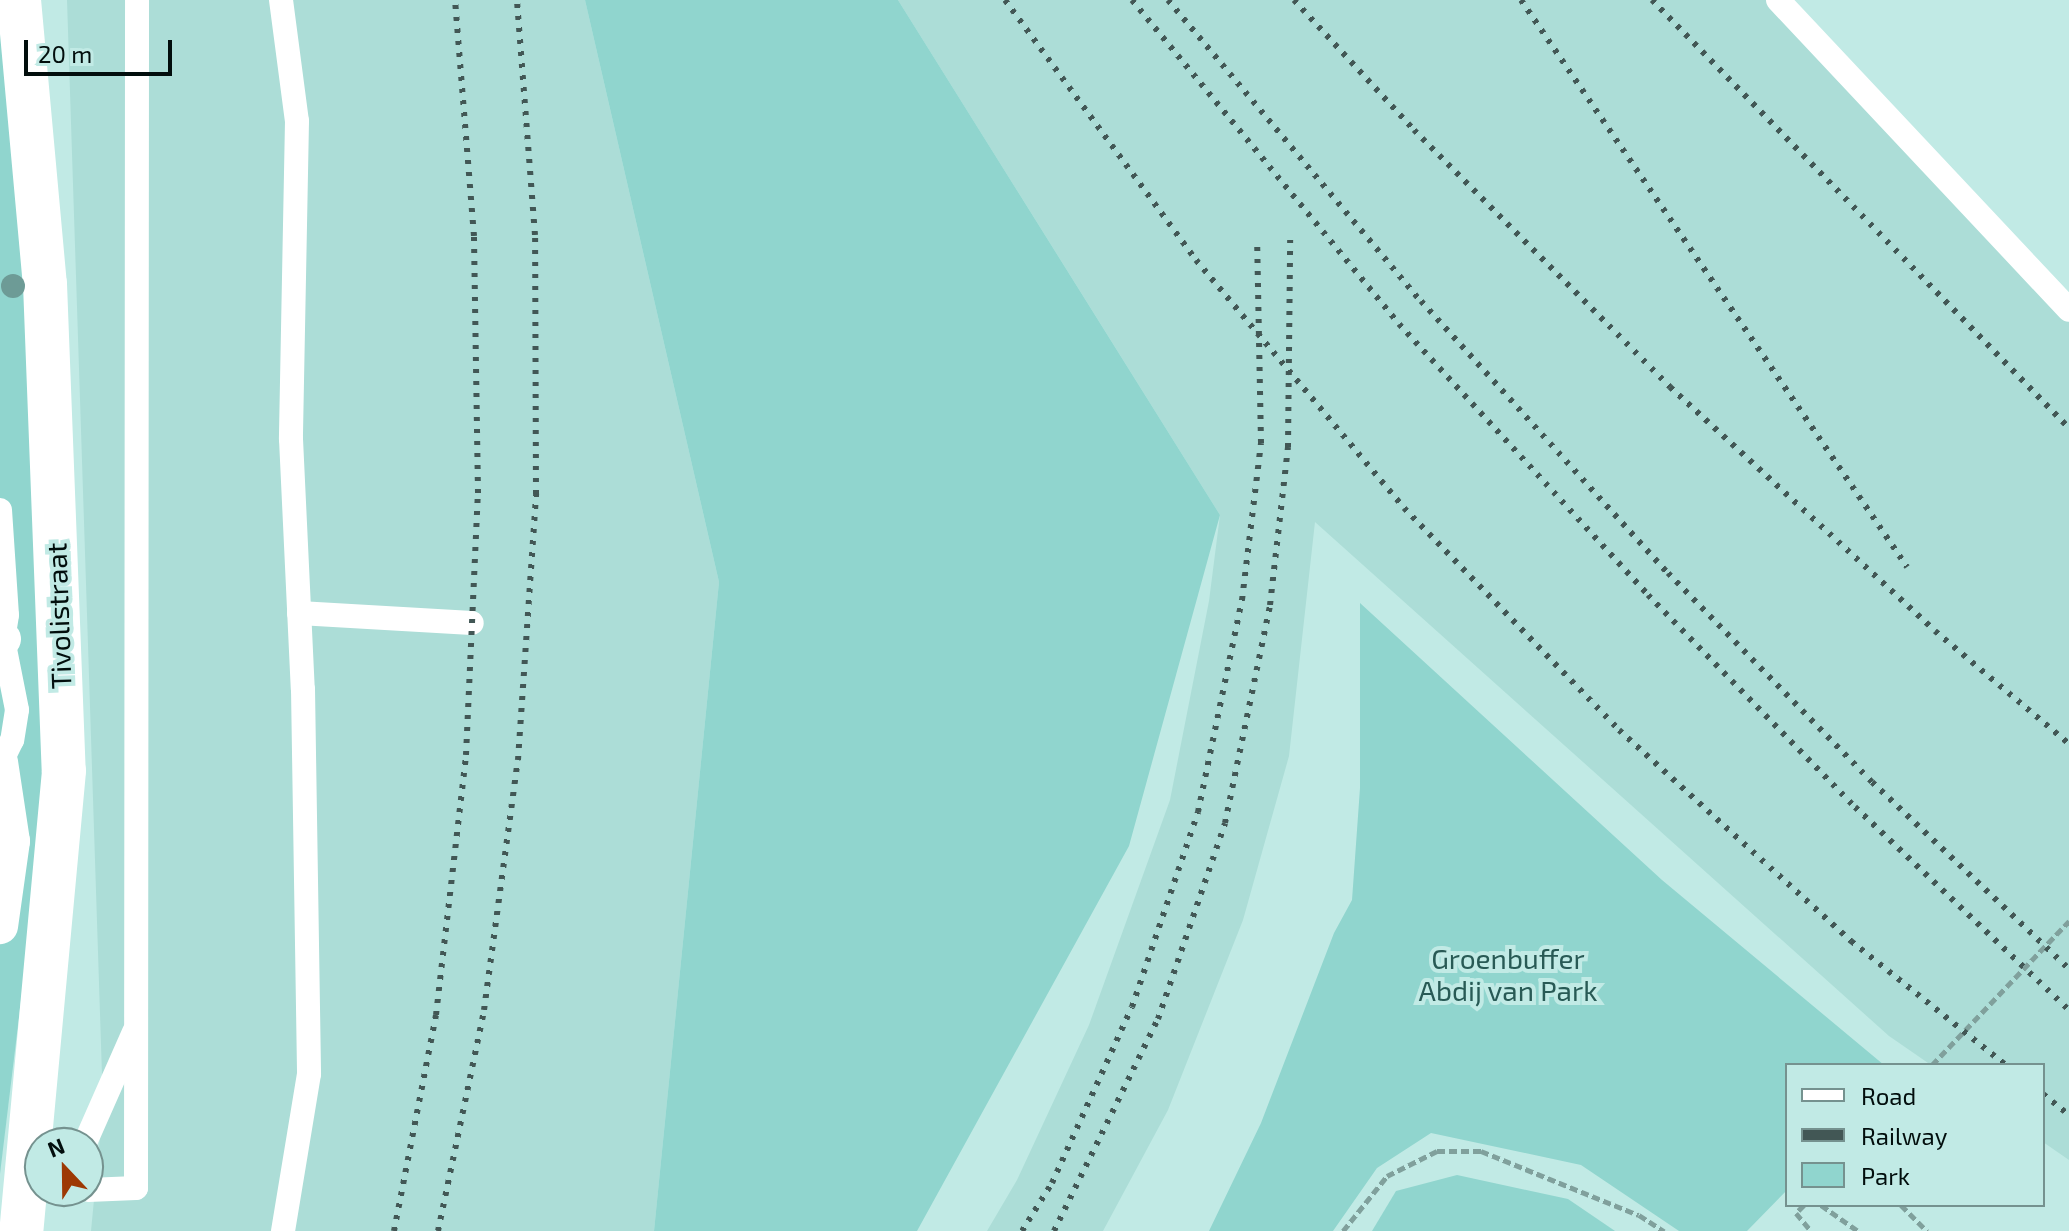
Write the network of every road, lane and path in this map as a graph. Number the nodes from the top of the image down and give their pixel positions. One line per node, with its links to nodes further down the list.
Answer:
1 (19, 0): 15 (street, Tivolistraat)
2 (137, 0): 13 (lane)
3 (281, 0): 7 (lane)
4 (1778, 0): 5 (lane)
5 (2069, 310)
6 (0, 510): 9 (lane)
7 (299, 613): 8 (lane); 21 (lane)
8 (472, 623)
9 (1, 641): 10 (lane)
10 (1, 763): 12 (street)
11 (2069, 921): 14 (path)
12 (0, 926)
13 (138, 1022): 16 (lane); 17 (lane)
14 (1934, 1063)
15 (35, 1127)
16 (92, 1127)
17 (104, 1189)
18 (1802, 1207): 24 (path)
19 (1824, 1207): 25 (path)
20 (1903, 1207): 26 (path)
21 (283, 1231)
22 (1343, 1231): 23 (path)
23 (1664, 1231)
24 (1811, 1231)
25 (1858, 1231)
26 (1927, 1231)

